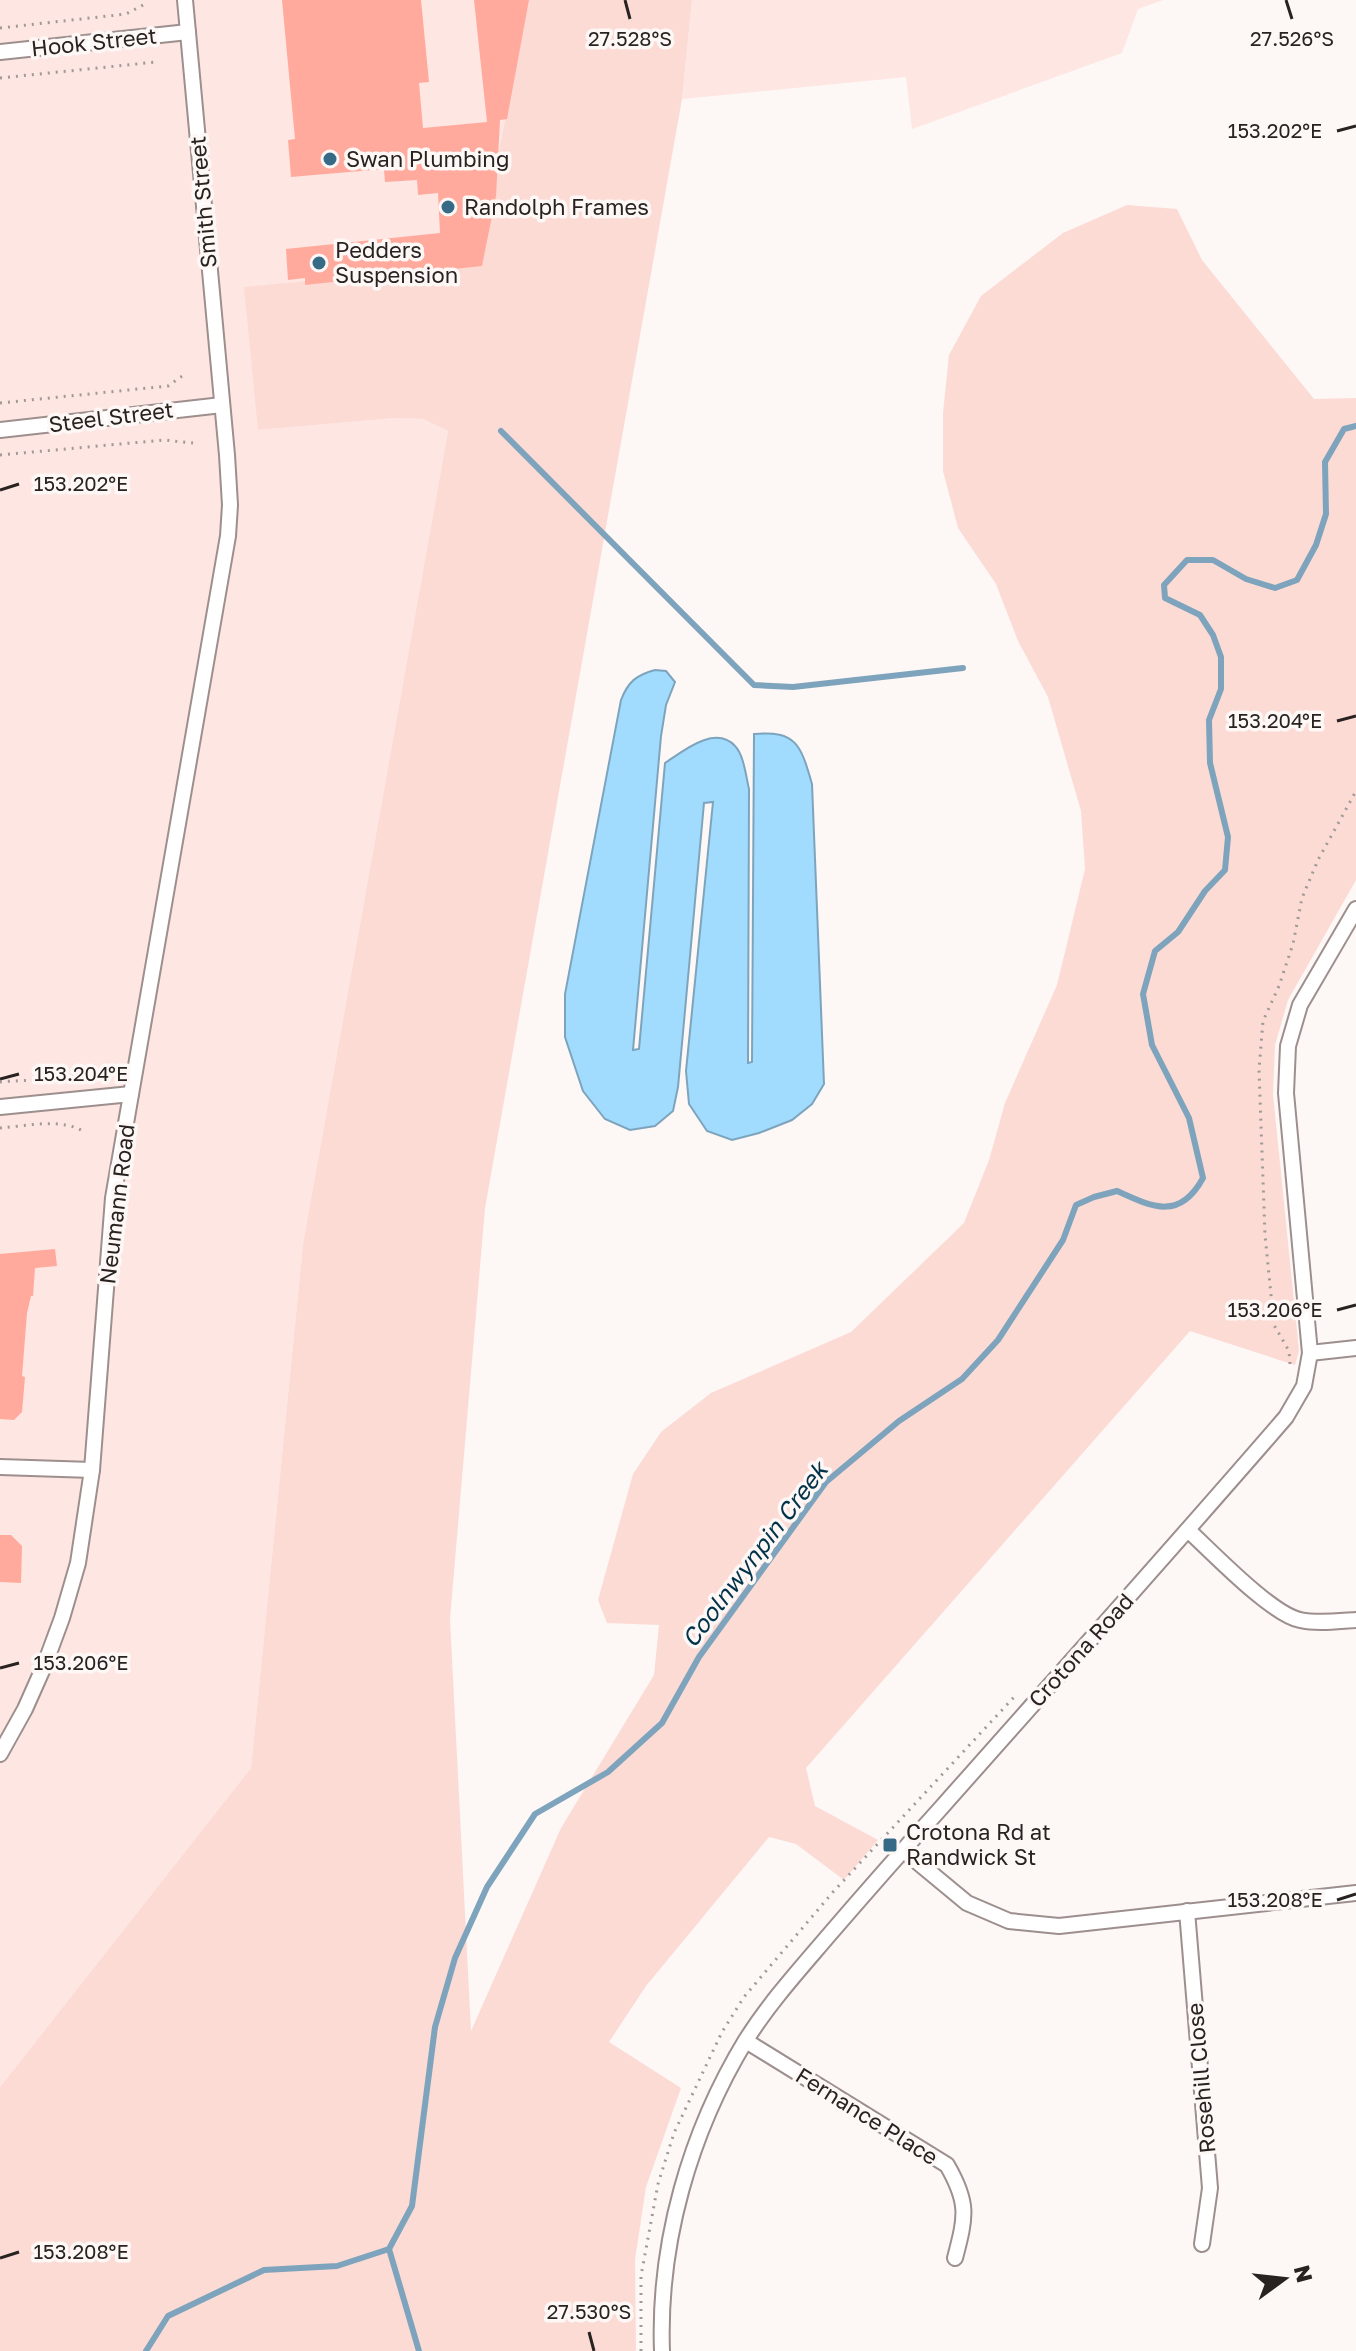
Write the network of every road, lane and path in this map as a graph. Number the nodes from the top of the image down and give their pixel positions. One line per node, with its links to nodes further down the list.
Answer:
1 (185, 0): 4 (street, Smith Street)
2 (147, 3): 3 (path)
3 (0, 28)
4 (188, 32): 5 (street, Hook Street); 10 (street, Smith Street)
5 (0, 52)
6 (156, 62): 7 (path)
7 (0, 78)
8 (185, 374): 9 (path)
9 (0, 403)
10 (222, 405): 11 (street, Steel Street); 18 (street, Neumann Road)
11 (0, 430)
12 (193, 443): 13 (path)
13 (0, 455)
14 (1356, 791): 24 (path)
15 (1356, 909): 23 (street, Crotona Road)
16 (99, 1062): 17 (path)
17 (0, 1082)
18 (131, 1094): 19 (street); 26 (street, Neumann Road)
19 (0, 1107)
20 (0, 1128): 21 (path)
21 (86, 1133)
22 (1356, 1348): 23 (street)
23 (1310, 1353): 27 (street, Crotona Road)
24 (1291, 1373)
25 (0, 1467): 26 (street)
26 (92, 1470): 30 (street, Neumann Road)
27 (1188, 1530): 28 (street); 31 (street, Crotona Road)
28 (1356, 1620)
29 (1016, 1696): 37 (path)
30 (0, 1754)
31 (903, 1850): 33 (street); 34 (street, Crotona Road)
32 (1356, 1893): 33 (street)
33 (1187, 1911): 35 (street, Rosehill Close)
34 (746, 2041): 36 (street, Fernance Place); 38 (street, Crotona Road)
35 (1202, 2244)
36 (955, 2258)
37 (641, 2351)
38 (662, 2351)

